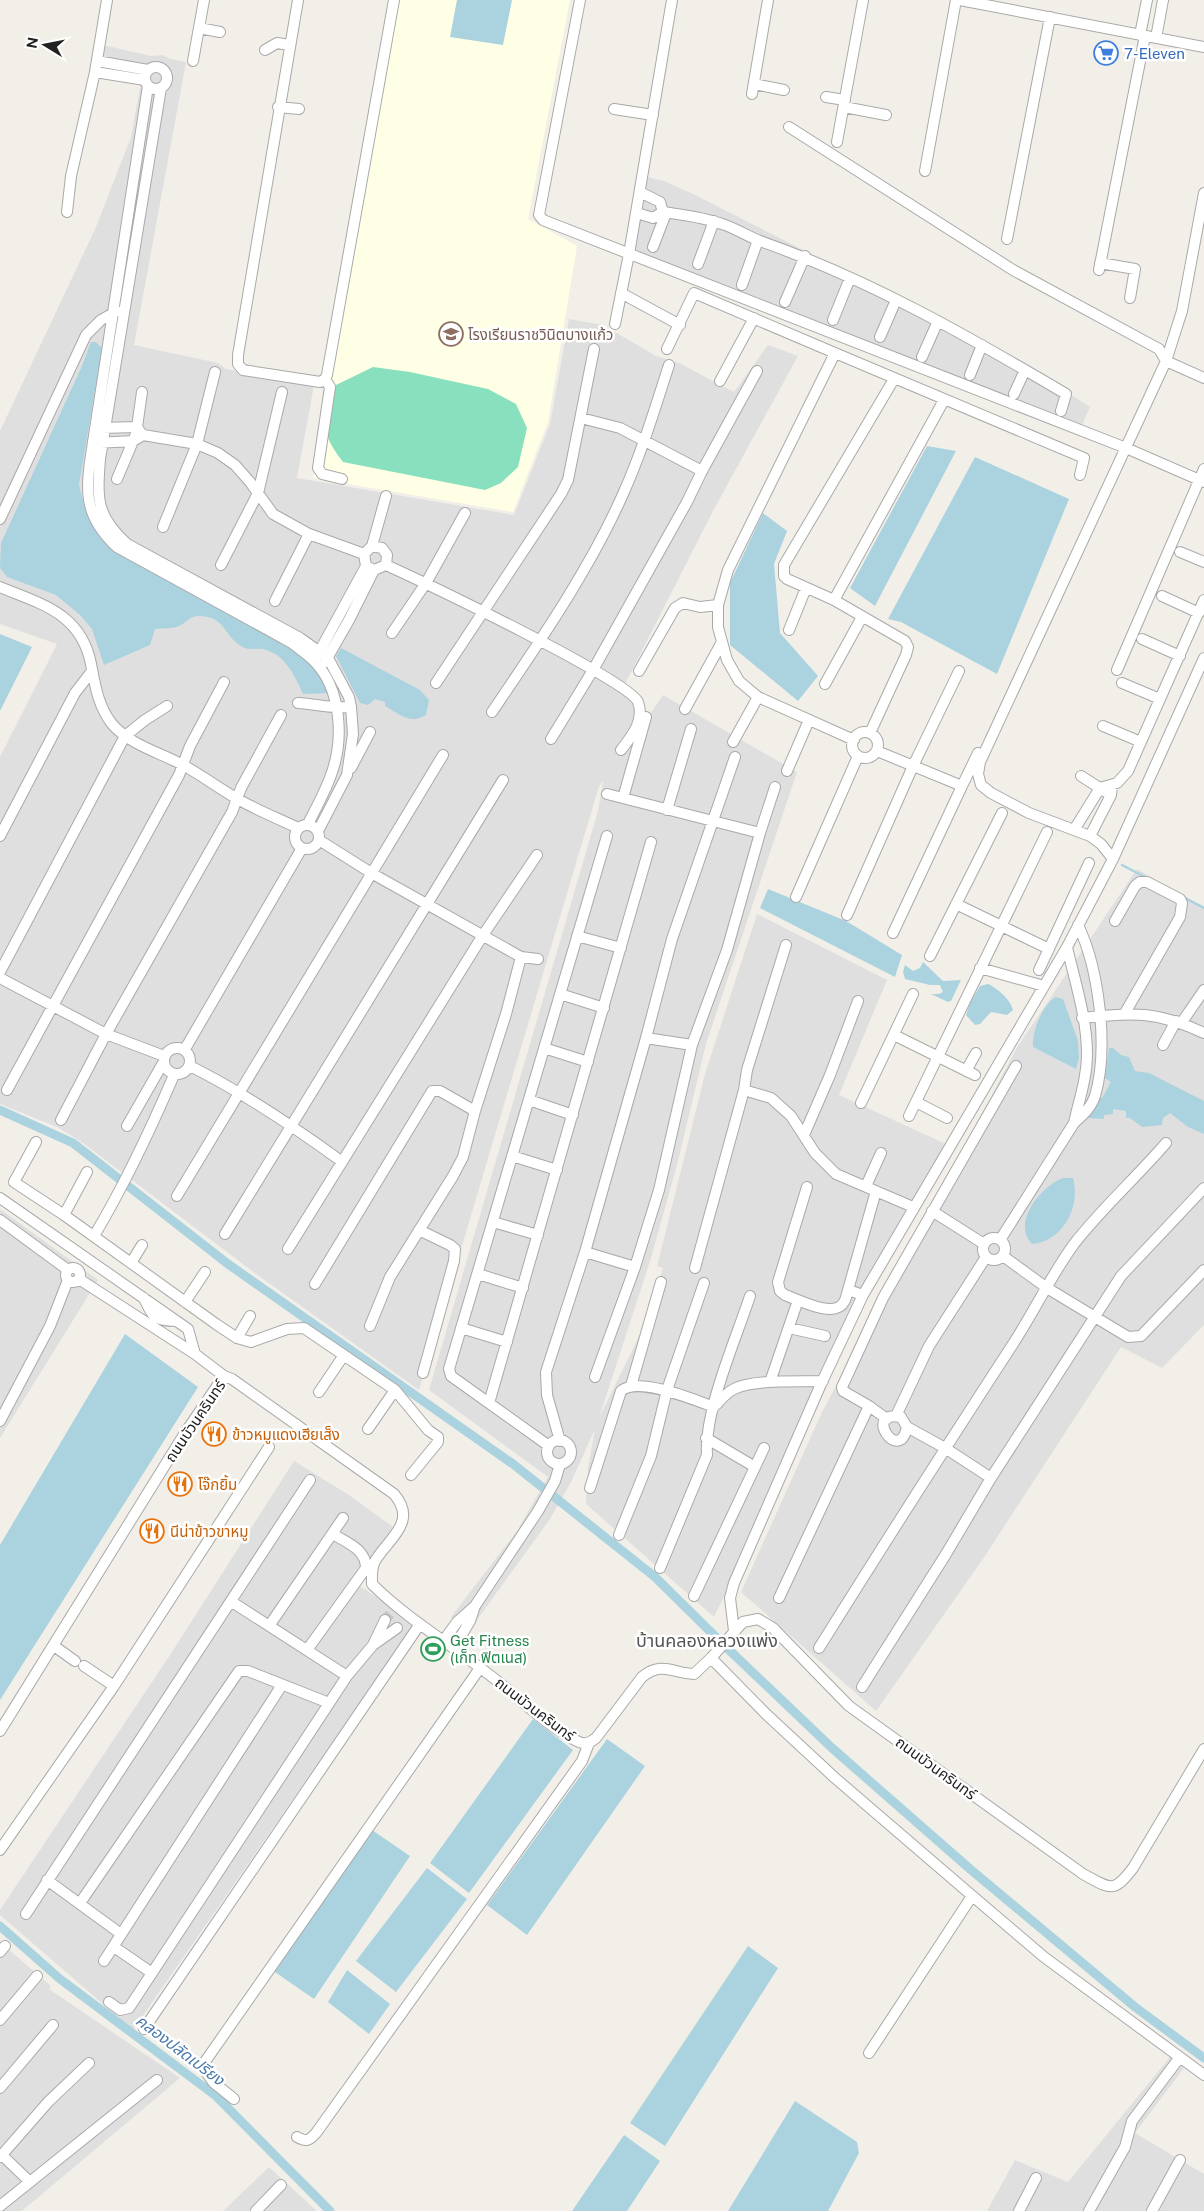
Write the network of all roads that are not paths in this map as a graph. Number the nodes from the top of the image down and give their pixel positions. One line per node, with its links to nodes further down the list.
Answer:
1 (107, 0): 21 (street)
2 (204, 0): 13 (street)
3 (298, 0): 17 (street)
4 (394, 0): 75 (street)
5 (580, 0): 45 (street)
6 (672, 0): 31 (street)
7 (768, 0): 25 (street)
8 (863, 0): 27 (street)
9 (958, 0): 12 (street); 35 (street)
10 (1147, 0): 15 (street)
11 (1163, 0): 16 (street)
12 (1050, 17): 15 (street); 42 (street)
13 (199, 28): 14 (street); 20 (street)
14 (220, 32)
15 (1142, 35): 16 (street); 51 (street)
16 (1156, 38): 18 (street)
17 (290, 45): 19 (street); 28 (street)
18 (1204, 47)
19 (265, 50)
20 (193, 61)
21 (96, 62): 22 (street); 23 (street)
22 (94, 72): 23 (street); 38 (street)
23 (147, 79): 24 (street); 24 (street); 55 (street)
24 (161, 88): 53 (street)
25 (784, 90)
26 (826, 97): 27 (street)
27 (844, 103): 32 (street); 34 (street)
28 (278, 107): 29 (street); 75 (street)
29 (299, 109)
30 (614, 109): 31 (street)
31 (653, 115): 36 (street)
32 (886, 115)
33 (789, 127): 67 (street)
34 (837, 142)
35 (925, 171)
36 (640, 192): 39 (street); 40 (street)
37 (1204, 193): 67 (street)
38 (67, 212)
39 (636, 213): 40 (street); 45 (street)
40 (664, 213): 41 (street); 44 (street)
41 (714, 221): 43 (street); 47 (street)
42 (1007, 239)
43 (758, 240): 46 (street); 49 (street)
44 (653, 247)
45 (629, 254): 50 (street); 89 (street)
46 (804, 256): 48 (street); 54 (street)
47 (698, 264)
48 (850, 278): 52 (street); 57 (street)
49 (742, 285)
50 (621, 293): 59 (street); 60 (street)
51 (1130, 298)
52 (896, 300): 58 (street); 61 (street)
53 (127, 301): 55 (street); 83 (street)
54 (785, 302)
55 (114, 314): 83 (street); 99 (street)
56 (754, 318): 60 (street); 65 (street); 76 (street)
57 (833, 320)
58 (938, 321): 62 (street); 66 (street)
59 (615, 324)
60 (680, 325): 64 (street)
61 (880, 337)
62 (982, 345): 70 (street); 72 (street)
63 (594, 349): 82 (street)
64 (667, 349)
65 (835, 353): 74 (street); 117 (street)
66 (922, 358)
67 (1166, 361): 73 (street); 89 (street)
68 (669, 365): 85 (street)
69 (757, 370): 91 (street)
70 (1025, 370): 79 (street); 81 (street)
71 (215, 372): 88 (street)
72 (970, 375)
73 (1204, 378)
74 (894, 379): 80 (street); 112 (street)
75 (325, 380): 94 (street)
76 (720, 381)
77 (142, 392): 84 (street)
78 (282, 392): 96 (street)
79 (1014, 394)
80 (944, 400): 92 (street); 114 (street)
81 (1061, 411)
82 (581, 418): 85 (street); 118 (street)
83 (100, 428): 84 (street); 87 (street)
84 (140, 431): 86 (street); 88 (street)
85 (645, 440): 91 (street); 124 (street)
86 (133, 441): 87 (street); 93 (street)
87 (97, 443): 111 (street)
88 (197, 444): 96 (street); 100 (street)
89 (1126, 448): 95 (street); 185 (street)
90 (1204, 469): 95 (street)
91 (702, 471): 130 (street)
92 (1080, 475)
93 (117, 479)
94 (342, 479)
95 (1202, 481): 131 (street)
96 (258, 493): 101 (street); 106 (street)
97 (386, 496): 102 (street)
98 (465, 513): 109 (street)
99 (0, 519)
100 (164, 527)
101 (309, 534): 104 (street); 116 (street)
102 (372, 546): 104 (street); 107 (street)
103 (1180, 552): 105 (street)
104 (364, 554): 108 (street)
105 (1204, 562)
106 (222, 565)
107 (386, 565): 108 (street); 109 (street)
108 (370, 568): 126 (street)
109 (426, 583): 118 (street); 122 (street)
110 (0, 587): 132 (street)
111 (197, 587): 126 (street); 129 (street)
112 (806, 588): 114 (street); 121 (street)
113 (1162, 596): 119 (street)
114 (834, 600): 120 (street)
115 (1204, 600): 119 (street)
116 (275, 601)
117 (718, 605): 125 (street); 133 (street)
118 (482, 612): 124 (street); 137 (street)
119 (1198, 613): 127 (street)
120 (862, 617): 138 (street); 154 (street)
121 (789, 630)
122 (392, 633)
123 (1142, 639): 127 (street)
124 (540, 640): 130 (street); 147 (street)
125 (722, 642): 139 (street); 146 (street)
126 (324, 654): 129 (street); 144 (street)
127 (1180, 656): 141 (street)
128 (1204, 658): 195 (street)
129 (317, 665): 145 (street)
130 (593, 670): 158 (street); 162 (street)
131 (1117, 670)
132 (92, 671): 156 (street); 188 (street)
133 (639, 671)
134 (959, 671): 168 (street)
135 (224, 682): 167 (street)
136 (1122, 683): 141 (street)
137 (436, 684)
138 (825, 684)
139 (758, 697): 150 (street); 160 (street)
140 (1005, 697): 173 (street)
141 (1160, 699): 161 (street)
142 (298, 703): 145 (street)
143 (168, 706): 156 (street)
144 (351, 707): 145 (street); 155 (street)
145 (336, 709): 157 (street)
146 (685, 709)
147 (492, 712)
148 (281, 715): 179 (street)
149 (646, 717): 178 (street)
150 (809, 720): 159 (street); 169 (street)
151 (1103, 726): 161 (street)
152 (691, 729): 180 (street)
153 (370, 732): 170 (street)
154 (870, 733): 159 (street); 163 (street)
155 (353, 734): 157 (street); 170 (street)
156 (125, 736): 167 (street); 217 (street)
157 (339, 736): 183 (street)
158 (551, 739)
159 (854, 740): 165 (street)
160 (733, 742)
161 (1141, 742): 176 (street)
162 (621, 750)
163 (877, 751): 165 (street); 168 (street)
164 (443, 755): 197 (street)
165 (858, 756): 198 (street)
166 (735, 757): 182 (street)
167 (182, 765): 179 (street); 224 (street)
168 (914, 766): 173 (street); 201 (street)
169 (787, 771)
170 (347, 775): 189 (street)
171 (1081, 776): 175 (street)
172 (503, 780): 200 (street)
173 (962, 786): 205 (street)
174 (775, 787): 187 (street)
175 (1100, 788): 176 (street); 185 (street)
176 (1112, 791): 191 (street)
177 (607, 794): 178 (street)
178 (623, 798): 180 (street)
179 (237, 799): 184 (street); 231 (street)
180 (667, 810): 182 (street)
181 (1002, 813): 199 (street)
182 (712, 821): 187 (street); 233 (street)
183 (308, 824): 184 (street); 189 (street)
184 (298, 828): 193 (street)
185 (1074, 830): 191 (street)
186 (1047, 832): 204 (street)
187 (760, 833): 234 (street)
188 (0, 836)
189 (319, 836): 193 (street); 197 (street)
190 (607, 836): 207 (street)
191 (1090, 836): 195 (street)
192 (652, 842): 210 (street)
193 (302, 848): 237 (street)
194 (537, 855): 206 (street)
195 (1113, 859): 203 (street)
196 (1089, 863): 211 (street)
197 (373, 874): 200 (street); 247 (street)
198 (796, 897)
199 (956, 904): 204 (street); 212 (street)
200 (428, 905): 206 (street); 257 (street)
201 (847, 915)
202 (1115, 921): 226 (street)
203 (1078, 925): 209 (street); 227 (street)
204 (1002, 926): 211 (street); 215 (street)
205 (893, 932)
206 (483, 935): 213 (street); 264 (street)
207 (577, 936): 210 (street); 221 (street)
208 (786, 944): 246 (street)
209 (1067, 947): 219 (street); 228 (street)
210 (621, 948): 225 (street)
211 (1049, 949): 216 (street)
212 (930, 956)
213 (521, 957): 214 (street); 251 (street)
214 (538, 958)
215 (980, 968): 219 (street); 239 (street)
216 (1039, 970)
217 (0, 972)
218 (0, 978): 224 (street)
219 (1044, 986): 272 (street)
220 (1204, 990): 229 (street)
221 (560, 994): 225 (street); 236 (street)
222 (913, 994): 232 (street)
223 (858, 1001): 259 (street)
224 (52, 1006): 231 (street); 245 (street)
225 (604, 1008): 241 (street)
226 (1125, 1013): 227 (street); 229 (street)
227 (1099, 1016): 228 (street); 256 (street)
228 (1082, 1018): 256 (street)
229 (1179, 1022): 230 (street); 235 (street)
230 (1204, 1033)
231 (106, 1034): 240 (street); 255 (street)
232 (894, 1035): 239 (street); 250 (street)
233 (646, 1038): 234 (street); 285 (street)
234 (692, 1045): 289 (street)
235 (1163, 1045)
236 (544, 1048): 241 (street); 248 (street)
237 (184, 1049): 240 (street); 242 (street)
238 (976, 1053): 239 (street)
239 (937, 1057): 249 (street)
240 (164, 1060): 244 (street); 258 (street)
241 (588, 1062): 252 (street)
242 (190, 1066): 244 (street); 247 (street)
243 (1016, 1066): 273 (street)
244 (174, 1075): 280 (street)
245 (7, 1090)
246 (744, 1090): 259 (street); 290 (street)
247 (240, 1092): 257 (street); 270 (street)
248 (529, 1100): 252 (street); 263 (street)
249 (916, 1102): 253 (street); 254 (street)
250 (861, 1103)
251 (475, 1111): 277 (street); 297 (street)
252 (573, 1115): 265 (street)
253 (909, 1116)
254 (947, 1118)
255 (61, 1120)
256 (1074, 1122): 281 (street)
257 (291, 1125): 264 (street); 278 (street)
258 (128, 1126)
259 (804, 1135): 268 (street)
260 (36, 1142): 274 (street)
261 (1166, 1143): 299 (street)
262 (881, 1153): 268 (street)
263 (512, 1156): 265 (street); 276 (street)
264 (341, 1162): 284 (street)
265 (557, 1170): 279 (street)
266 (88, 1172): 274 (street)
267 (807, 1187): 300 (street)
268 (871, 1188): 272 (street); 300 (street)
269 (1204, 1188): 306 (street)
270 (177, 1196)
271 (0, 1198): 313 (street)
272 (914, 1207): 301 (street)
273 (932, 1211): 282 (street); 325 (street)
274 (64, 1215): 280 (street)
275 (0, 1220): 294 (street)
276 (493, 1222): 279 (street); 293 (street)
277 (420, 1230): 307 (street); 315 (street)
278 (225, 1234)
279 (538, 1235): 298 (street)
280 (94, 1236): 288 (street)
281 (1000, 1240): 282 (street); 286 (street)
282 (984, 1244): 287 (street)
283 (142, 1245): 288 (street)
284 (288, 1248)
285 (585, 1252): 289 (street); 332 (street)
286 (1002, 1256): 287 (street); 299 (street)
287 (986, 1258): 327 (street)
288 (131, 1263): 303 (street)
289 (635, 1267): 317 (street)
290 (696, 1268)
291 (1204, 1270): 306 (street)
292 (205, 1272): 303 (street)
293 (478, 1274): 298 (street); 308 (street)
294 (72, 1277): 313 (street); 328 (street)
295 (661, 1282): 320 (street)
296 (704, 1283): 322 (street)
297 (315, 1284)
298 (523, 1288): 312 (street)
299 (1047, 1288): 306 (street); 336 (street)
300 (848, 1290): 301 (street)
301 (863, 1295): 318 (street)
302 (750, 1296): 326 (street)
303 (185, 1302): 311 (street)
304 (796, 1306): 309 (street)
305 (250, 1316): 311 (street)
306 (1094, 1316): 340 (street)
307 (370, 1326)
308 (462, 1328): 312 (street); 324 (street)
309 (789, 1328): 310 (street); 319 (street)
310 (825, 1336)
311 (238, 1338): 314 (street)
312 (507, 1342): 324 (street)
313 (194, 1354): 316 (street)
314 (344, 1355): 321 (street); 323 (street)
315 (423, 1373)
316 (224, 1376): 351 (street, ถนนบัวนครินทร์); 357 (street, ถนนบัวนครินทร์)
317 (595, 1376)
318 (823, 1381): 319 (street); 355 (street)
319 (770, 1382): 326 (street)
320 (631, 1386): 322 (street); 342 (street)
321 (395, 1390): 330 (street); 339 (street)
322 (667, 1390): 326 (street); 345 (street)
323 (319, 1392)
324 (489, 1403): 333 (street)
325 (869, 1406): 327 (street); 348 (street)
326 (714, 1407): 331 (street)
327 (891, 1418): 329 (street); 329 (street)
328 (0, 1421)
329 (907, 1427): 336 (street)
330 (368, 1429)
331 (706, 1438): 338 (street); 346 (street)
332 (560, 1441): 333 (street); 337 (street)
333 (549, 1446): 337 (street)
334 (269, 1447): 366 (street)
335 (764, 1448): 338 (street)
336 (945, 1448): 340 (street); 360 (street)
337 (560, 1464): 350 (street)
338 (756, 1467): 347 (street)
339 (411, 1475)
340 (991, 1478): 367 (street)
341 (310, 1480): 349 (street)
342 (590, 1488)
343 (343, 1518): 344 (street)
344 (333, 1534): 354 (street); 361 (street)
345 (619, 1535)
346 (660, 1568)
347 (694, 1596)
348 (779, 1598)
349 (232, 1602): 354 (street); 373 (street)
350 (475, 1606): 356 (street); 359 (street)
351 (390, 1613): 352 (street, ถนนบัวนครินทร์); 358 (street)
352 (402, 1621): 353 (street, ถนนบัวนครินทร์); 358 (street)
353 (420, 1624): 356 (street, ถนนบัวนครินทร์); 385 (street)
354 (269, 1626): 361 (street)
355 (731, 1634): 362 (street, ถนนบัวนครินทร์); 371 (street, ถนนบัวนครินทร์)
356 (444, 1640): 359 (street, ถนนบัวนครินทร์)
357 (54, 1646): 366 (street); 369 (street, ถนนบัวนครินทร์)
358 (373, 1646): 364 (street)
359 (454, 1648): 363 (street, ถนนบัวนครินทร์)
360 (819, 1648)
361 (307, 1650): 364 (street)
362 (713, 1656): 370 (street, ถนนบัวนครินทร์); 374 (street)
363 (480, 1668): 370 (street, ถนนบัวนครินทร์); 392 (street)
364 (347, 1676): 368 (street)
365 (282, 1685): 368 (street); 375 (street); 377 (street)
366 (114, 1686): 372 (street)
367 (862, 1687)
368 (329, 1703): 380 (street)
369 (0, 1731)
370 (588, 1743): 393 (street)
371 (1204, 1749)
372 (0, 1850)
373 (47, 1880): 375 (street); 376 (street)
374 (972, 1896): 386 (street); 387 (street)
375 (80, 1903): 377 (street)
376 (26, 1914)
377 (121, 1934): 378 (street)
378 (114, 1946): 379 (street); 380 (street)
379 (104, 1962)
380 (152, 1973): 382 (street)
381 (37, 1976): 383 (street)
382 (109, 2002)
383 (0, 2020)
384 (53, 2026): 391 (street)
385 (144, 2028)
386 (869, 2052)
387 (1180, 2057): 389 (street); 402 (street)
388 (89, 2063): 394 (street)
389 (1204, 2075)
390 (156, 2080): 397 (street)
391 (0, 2088)
392 (234, 2099)
393 (297, 2137)
394 (1, 2156): 397 (street)
395 (1180, 2160): 403 (street)
396 (1036, 2178): 401 (street)
397 (30, 2182): 399 (street)
398 (281, 2185): 400 (street)
399 (0, 2206)
400 (256, 2211)
401 (1019, 2211)
402 (1089, 2211)
403 (1152, 2211)

